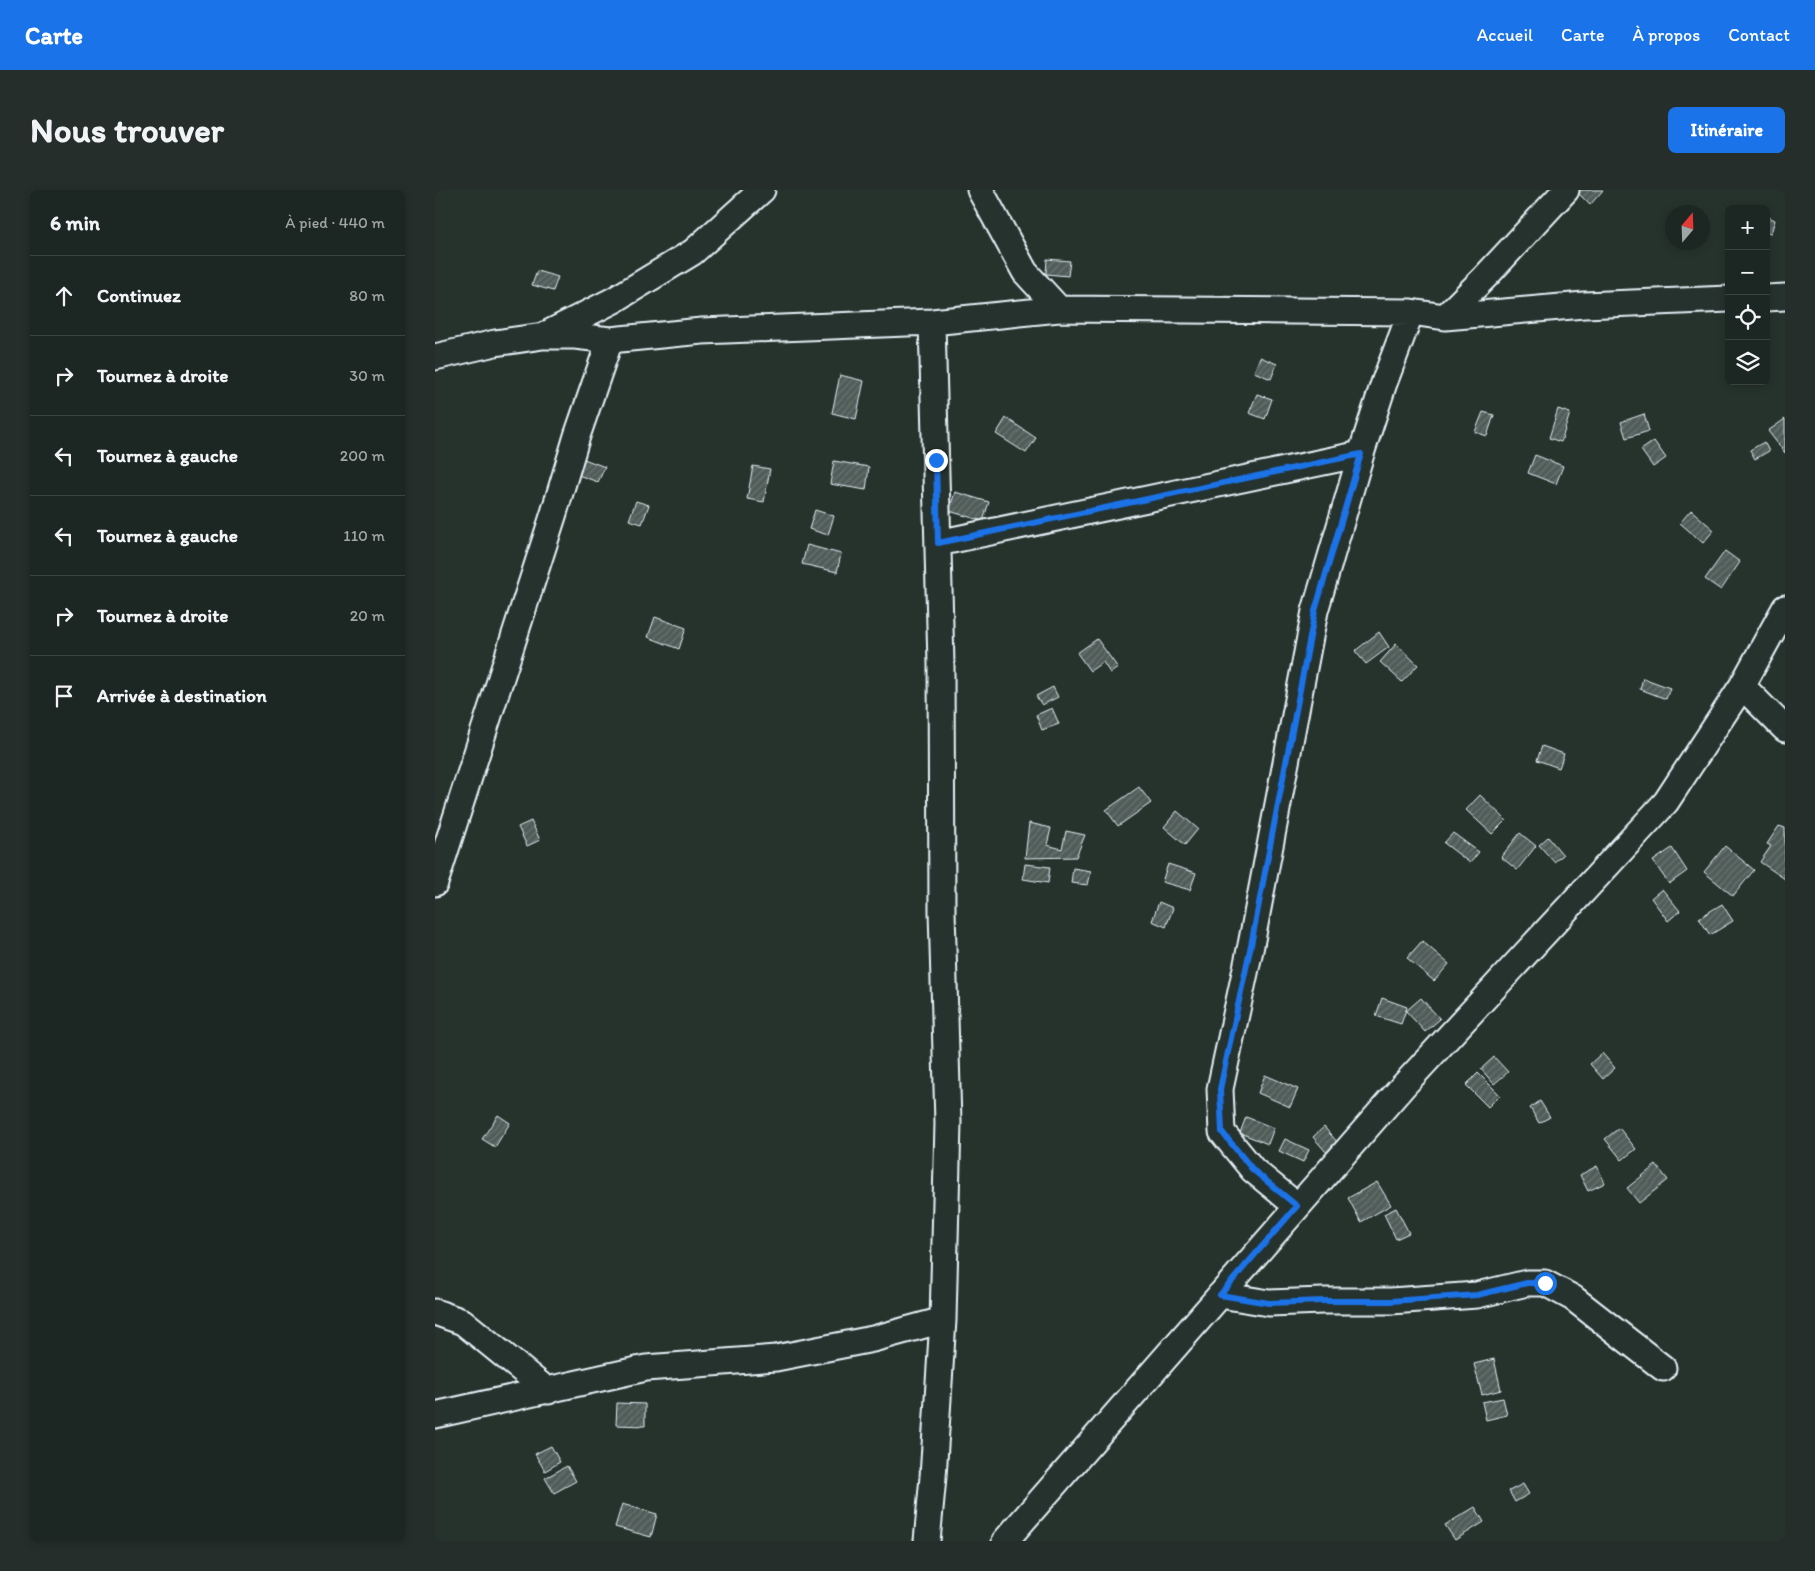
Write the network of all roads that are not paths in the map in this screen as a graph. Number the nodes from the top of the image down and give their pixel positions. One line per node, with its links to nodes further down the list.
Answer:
1 (762, 190): 11 (street)
2 (980, 190): 7 (street)
3 (1566, 190): 9 (street)
4 (1785, 297): 5 (street)
5 (1770, 298)
6 (1725, 300): 9 (street)
7 (1059, 309): 8 (street); 10 (street)
8 (1411, 312): 9 (street); 14 (street)
9 (1445, 317)
10 (932, 322): 12 (street); 15 (street)
11 (543, 336): 12 (street); 13 (street)
12 (610, 340): 19 (street)
13 (435, 357)
14 (1361, 454): 15 (street); 20 (street)
15 (938, 543): 23 (street)
16 (1785, 608): 17 (street)
17 (1742, 686): 18 (street); 20 (street)
18 (1785, 729)
19 (435, 883)
20 (1297, 1206): 21 (street)
21 (1220, 1295): 24 (street); 28 (street)
22 (435, 1312): 25 (street)
23 (943, 1320): 25 (street); 27 (street)
24 (1663, 1368)
25 (548, 1391): 26 (street)
26 (435, 1416)
27 (927, 1541)
28 (1005, 1541)

